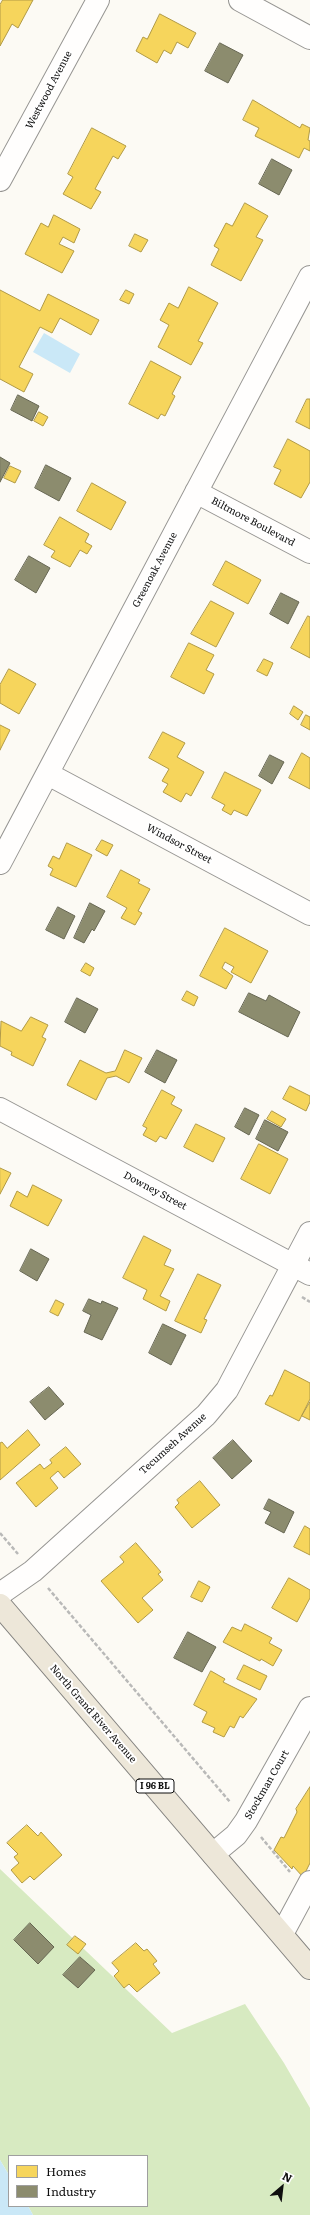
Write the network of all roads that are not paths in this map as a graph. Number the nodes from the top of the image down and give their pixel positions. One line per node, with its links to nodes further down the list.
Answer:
1 (98, 0): 4 (street, Westwood Avenue)
2 (240, 0): 3 (street)
3 (310, 38)
4 (0, 180)
5 (310, 277): 6 (street, Greenoak Avenue)
6 (196, 492): 7 (street, Biltmore Boulevard); 8 (street, Greenoak Avenue)
7 (310, 552)
8 (48, 774): 9 (street, Greenoak Avenue); 10 (street, Windsor Street)
9 (0, 863)
10 (310, 914)
11 (0, 1109): 13 (street, Downey Street)
12 (310, 1233): 13 (street, Tecumseh Avenue)
13 (301, 1269): 14 (street, Tecumseh Avenue)
14 (0, 1594)
15 (0, 1605): 17 (main road, North Grand River Avenue / I 96 BL)
16 (308, 1716): 17 (street, Stockman Court)
17 (213, 1854): 19 (main road, North Grand River Avenue / I 96 BL)
18 (308, 1886): 19 (street)
19 (282, 1934): 20 (main road, North Grand River Avenue / I 96 BL)
20 (310, 1968)

